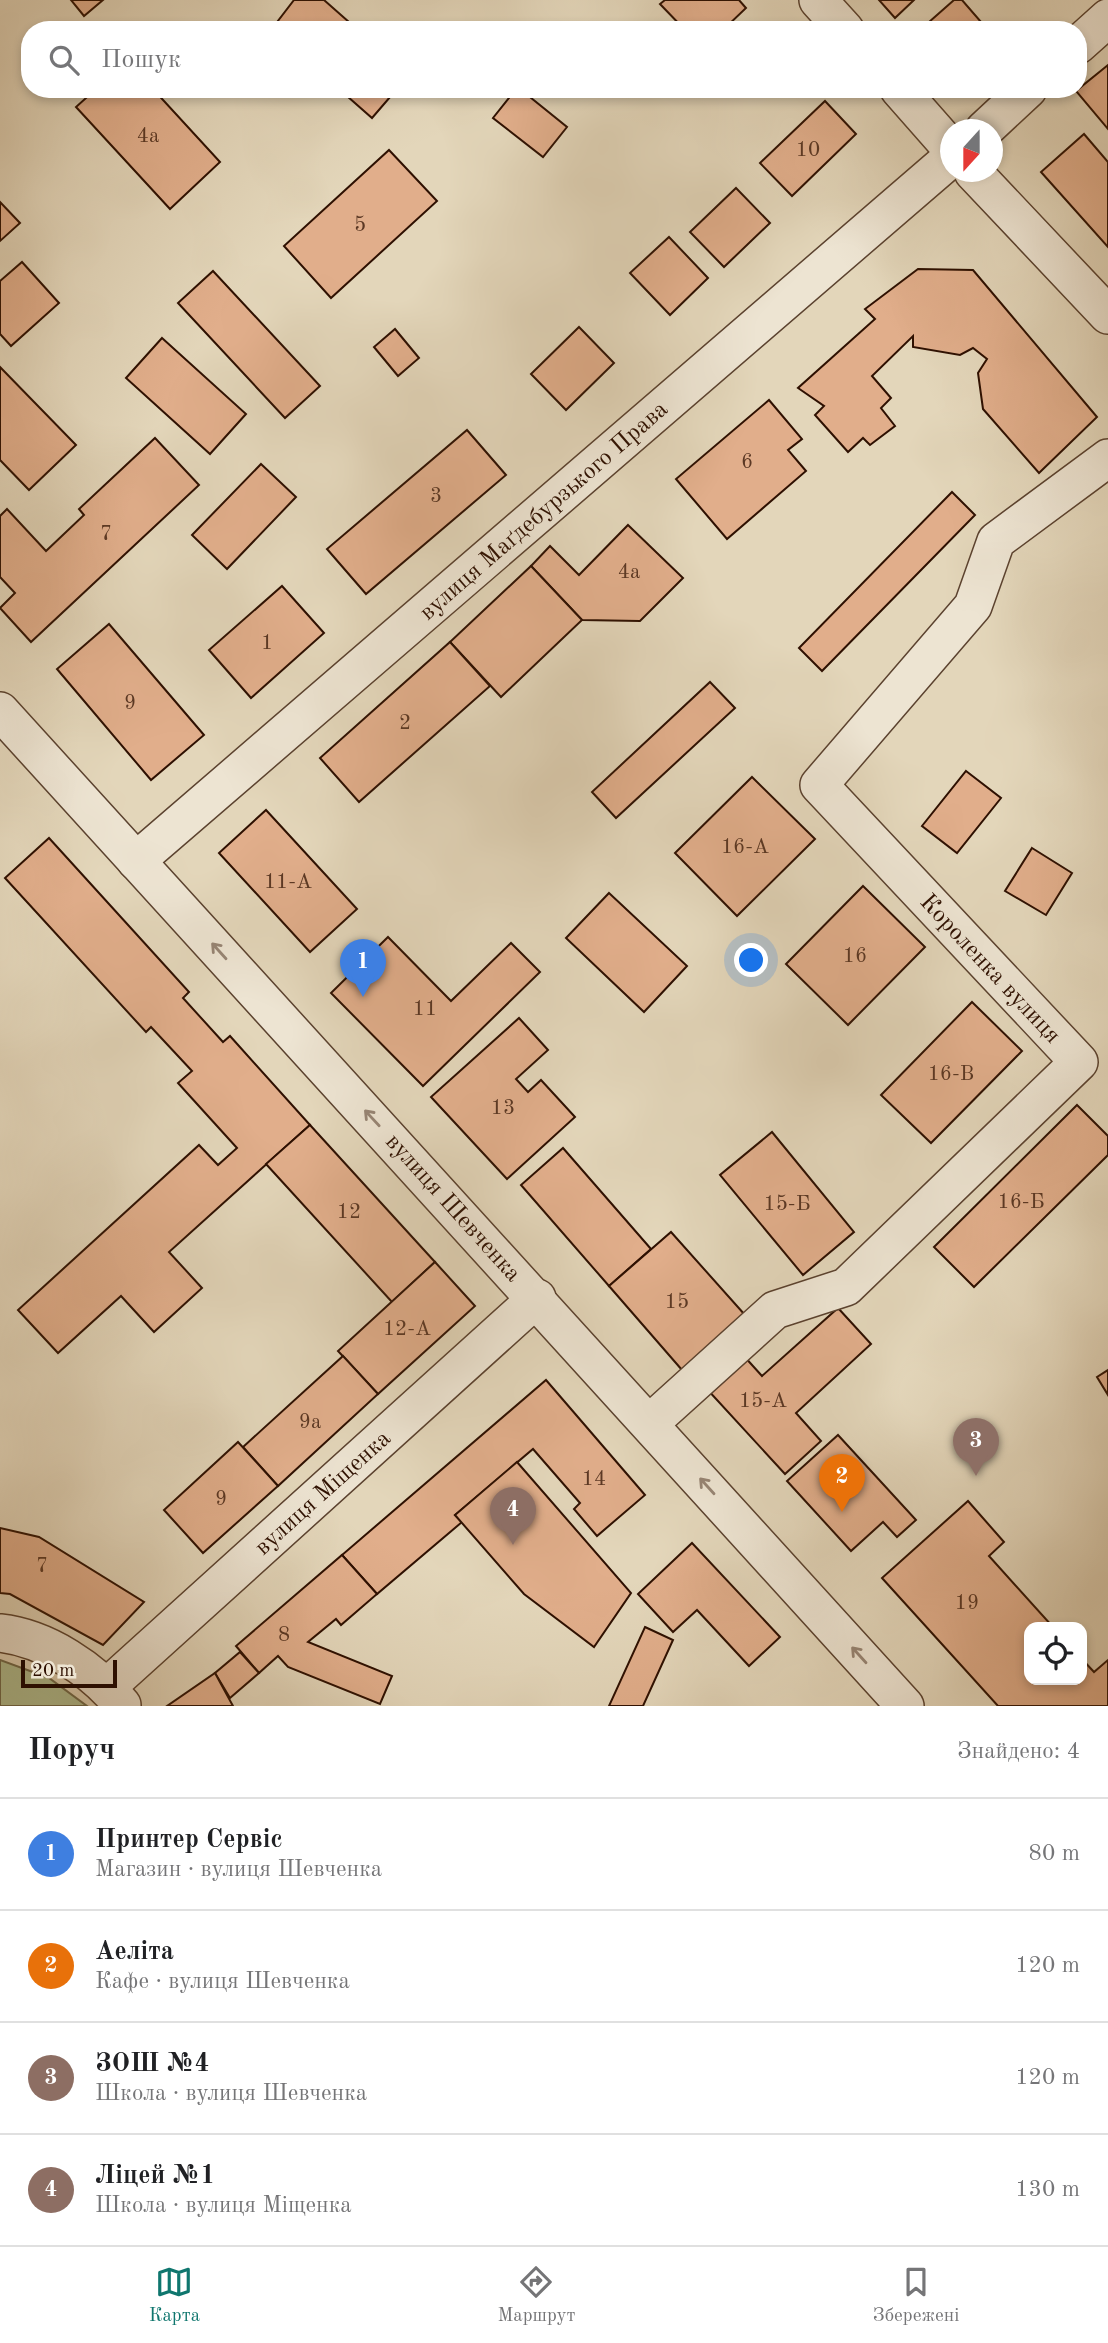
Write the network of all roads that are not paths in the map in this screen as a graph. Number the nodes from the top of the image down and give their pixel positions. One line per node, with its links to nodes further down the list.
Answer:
1 (818, 0): 3 (street)
2 (1108, 18): 4 (street)
3 (837, 21)
4 (1087, 37)
5 (907, 98): 8 (street)
6 (1018, 98): 7 (street)
7 (996, 119)
8 (940, 136)
9 (940, 168): 14 (street, вулиця Маґдебурзького Права)
10 (982, 182): 11 (street)
11 (1108, 315)
12 (1108, 458): 16 (street, Короленка вулиця)
13 (0, 710): 14 (street, вулиця Шевченка)
14 (136, 861): 15 (street, вулиця Шевченка, one-way to 14)
15 (537, 1298): 16 (street, вулиця Шевченка); 18 (street, вулиця Міщенка)
16 (650, 1423): 19 (street, вулиця Шевченка, one-way to 16)
17 (0, 1633): 18 (street)
18 (115, 1696)
19 (905, 1706)

